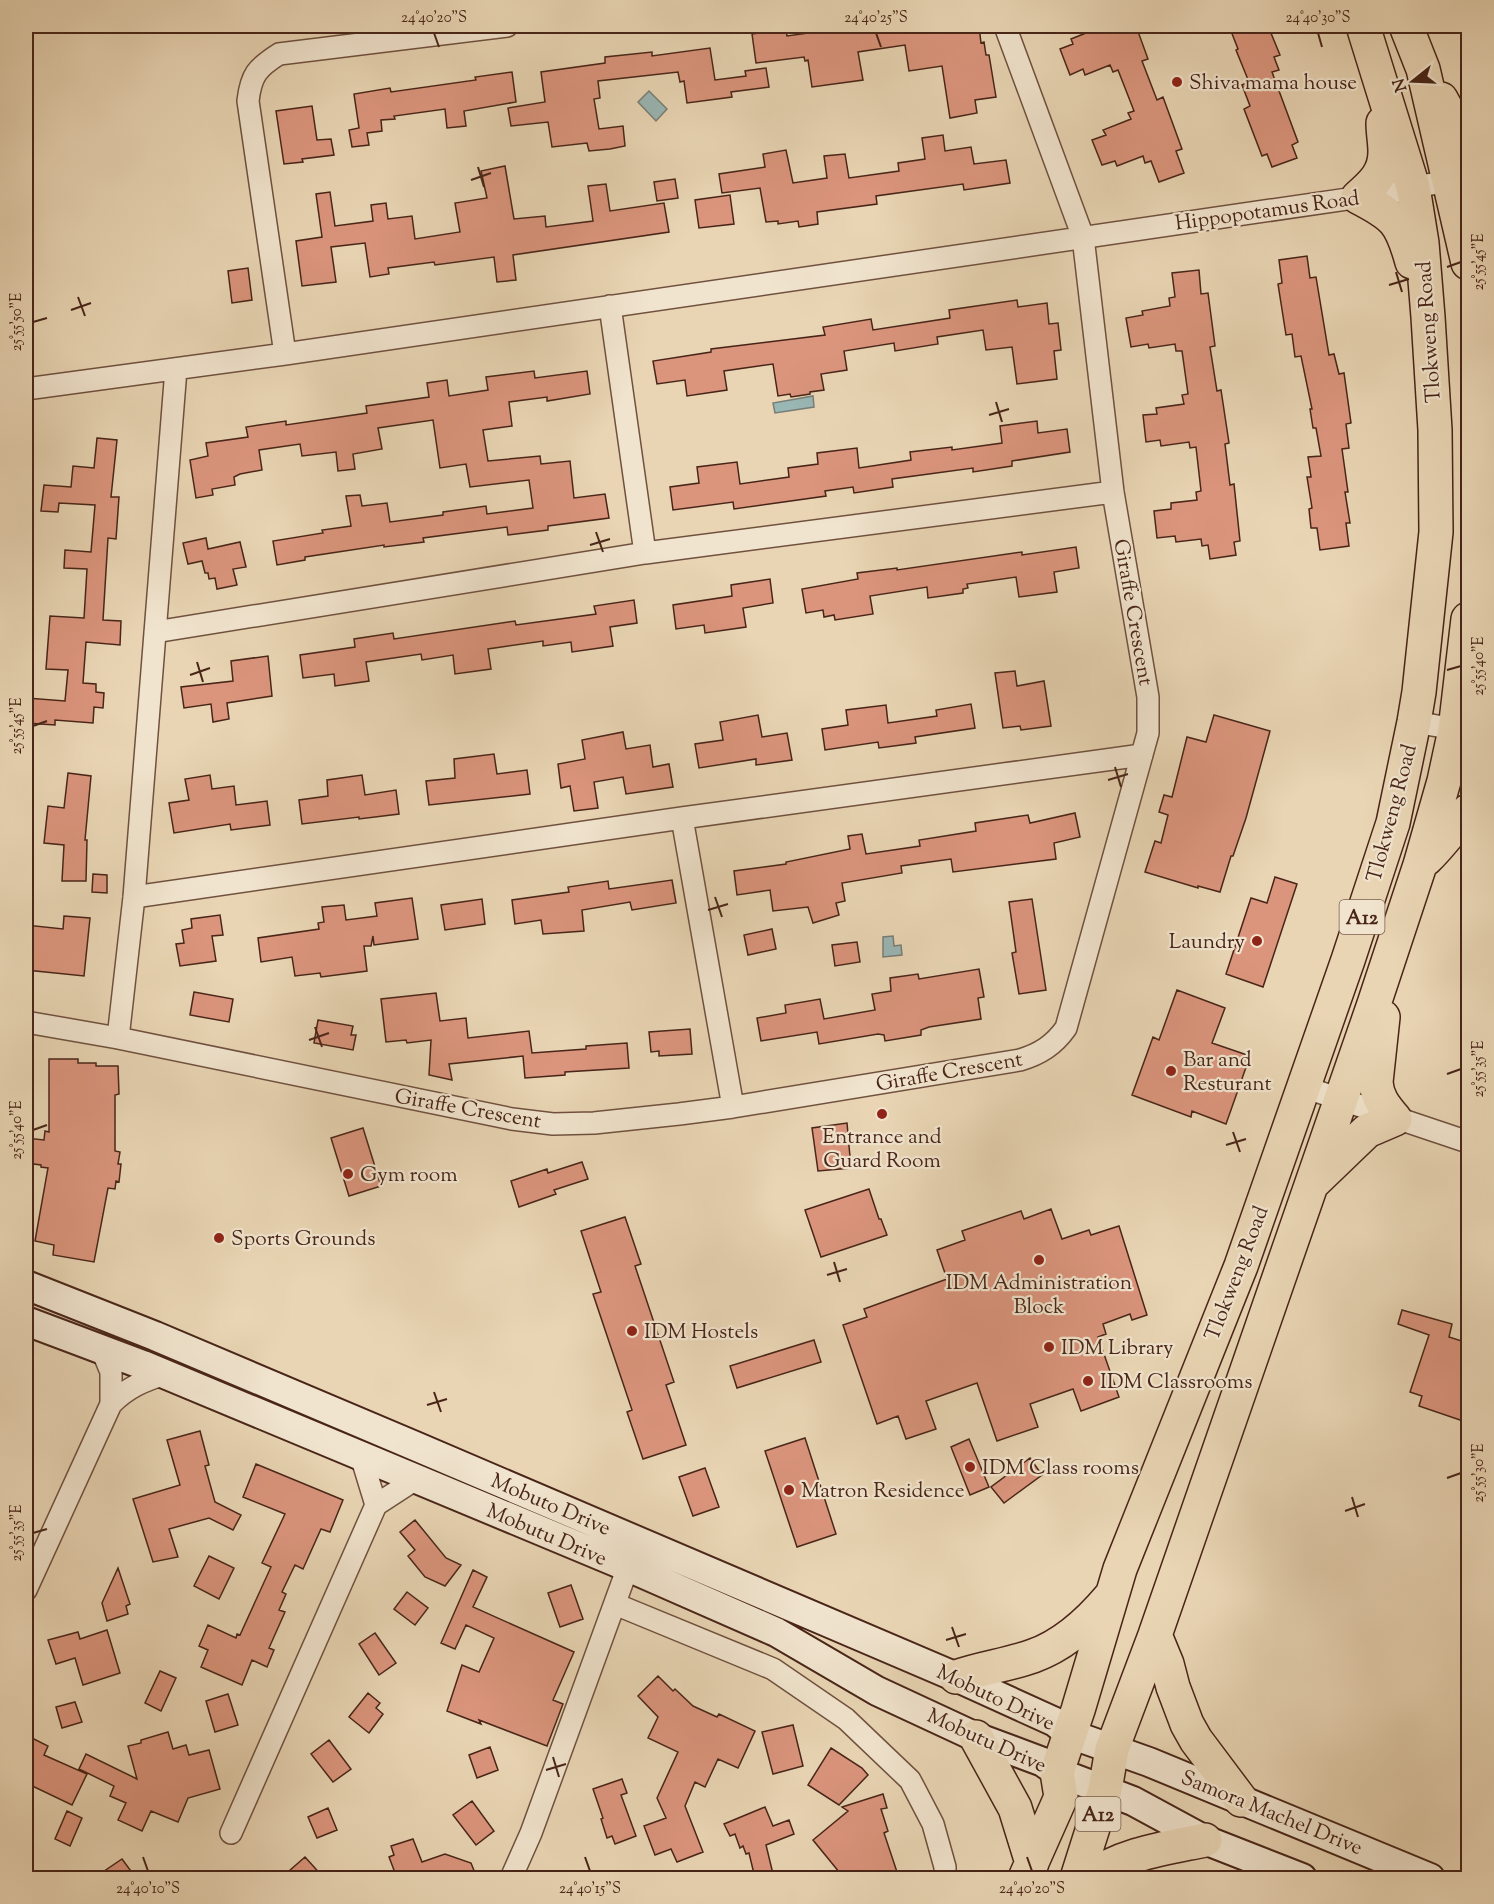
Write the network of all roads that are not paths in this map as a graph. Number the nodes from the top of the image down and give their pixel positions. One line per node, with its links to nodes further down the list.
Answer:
1 (507, 26): 5 (street)
2 (1005, 26): 12 (street, Giraffe Crescent)
3 (1363, 26): 6 (main road, Tlokweng Road / A12)
4 (1406, 26): 7 (main road)
5 (432, 30): 16 (street)
6 (1376, 62): 10 (main road, Tlokweng Road / A12); 11 (main road)
7 (1423, 69): 8 (main road); 9 (main road)
8 (1468, 148)
9 (1451, 181): 10 (street, Hippopotamus Road); 13 (main road)
10 (1413, 187): 11 (street, Hippopotamus Road); 15 (main road, Tlokweng Road / A12)
11 (1358, 197): 12 (street, Hippopotamus Road); 15 (main road)
12 (1083, 237): 14 (street, Hippopotamus Road); 19 (street, Giraffe Crescent)
13 (1468, 263)
14 (610, 306): 16 (street, Hippopotamus Road); 20 (street)
15 (1428, 317): 23 (main road, Tlokweng Road / A12)
16 (285, 354): 17 (street, Hippopotamus Road)
17 (176, 369): 18 (street, Hippopotamus Road); 22 (street)
18 (26, 389)
19 (1113, 492): 20 (street); 25 (street, Giraffe Crescent)
20 (645, 553): 22 (street)
21 (1468, 619): 24 (main road, Tlokweng Road / A12)
22 (155, 632): 29 (street)
23 (1414, 722): 24 (street); 33 (main road, Tlokweng Road / A12)
24 (1462, 730): 28 (main road, Tlokweng Road / A12)
25 (1142, 755): 27 (street); 35 (street, Giraffe Crescent)
26 (1468, 811): 28 (main road)
27 (682, 818): 29 (street); 35 (street)
28 (1419, 865): 30 (main road, Tlokweng Road / A12)
29 (134, 897): 32 (street)
30 (1374, 1004): 34 (main road, Tlokweng Road / A12); 36 (main road)
31 (26, 1022): 32 (street, Giraffe Crescent)
32 (118, 1038): 35 (street, Giraffe Crescent)
33 (1304, 1087): 34 (street); 48 (main road, Tlokweng Road / A12)
34 (1340, 1100): 36 (street); 38 (main road, Tlokweng Road / A12)
35 (733, 1107)
36 (1395, 1119): 37 (street); 38 (main road)
37 (1468, 1142)
38 (1311, 1185): 51 (main road, Tlokweng Road / A12)
39 (26, 1285): 52 (main road, Mobuto Drive)
40 (26, 1321): 41 (main road, Mobutu Drive)
41 (102, 1350): 42 (main road, Mobutu Drive); 43 (street)
42 (166, 1374): 43 (street); 44 (main road, Mobutu Drive)
43 (111, 1404): 49 (street)
44 (361, 1456): 45 (main road, Mobutu Drive); 46 (street)
45 (416, 1479): 46 (street); 47 (main road, Mobutu Drive)
46 (376, 1506): 59 (street)
47 (628, 1567): 50 (street); 54 (main road, Mobutu Drive)
48 (1120, 1569): 52 (main road); 53 (main road, Tlokweng Road / A12)
49 (26, 1590)
50 (615, 1604): 62 (street); 63 (street)
51 (1155, 1635): 55 (main road, Tlokweng Road / A12); 58 (main road)
52 (956, 1677): 53 (main road, Mobuto Drive)
53 (1070, 1734): 55 (main road, Mobutu Drive); 56 (main road, Tlokweng Road / A12)
54 (976, 1737): 56 (main road, Mobutu Drive); 61 (main road)
55 (1112, 1749): 57 (main road, A12); 58 (main road, Samora Machel Drive)
56 (1057, 1772): 57 (main road); 61 (main road, A12)
57 (1105, 1790): 60 (main road); 64 (main road, A12)
58 (1241, 1800): 67 (main road, Samora Machel Drive)
59 (231, 1833)
60 (1205, 1840): 65 (main road); 66 (main road)
61 (1028, 1870)
62 (511, 1878)
63 (945, 1878)
64 (1077, 1878)
65 (1090, 1878)
66 (1302, 1878)
67 (1430, 1878)

